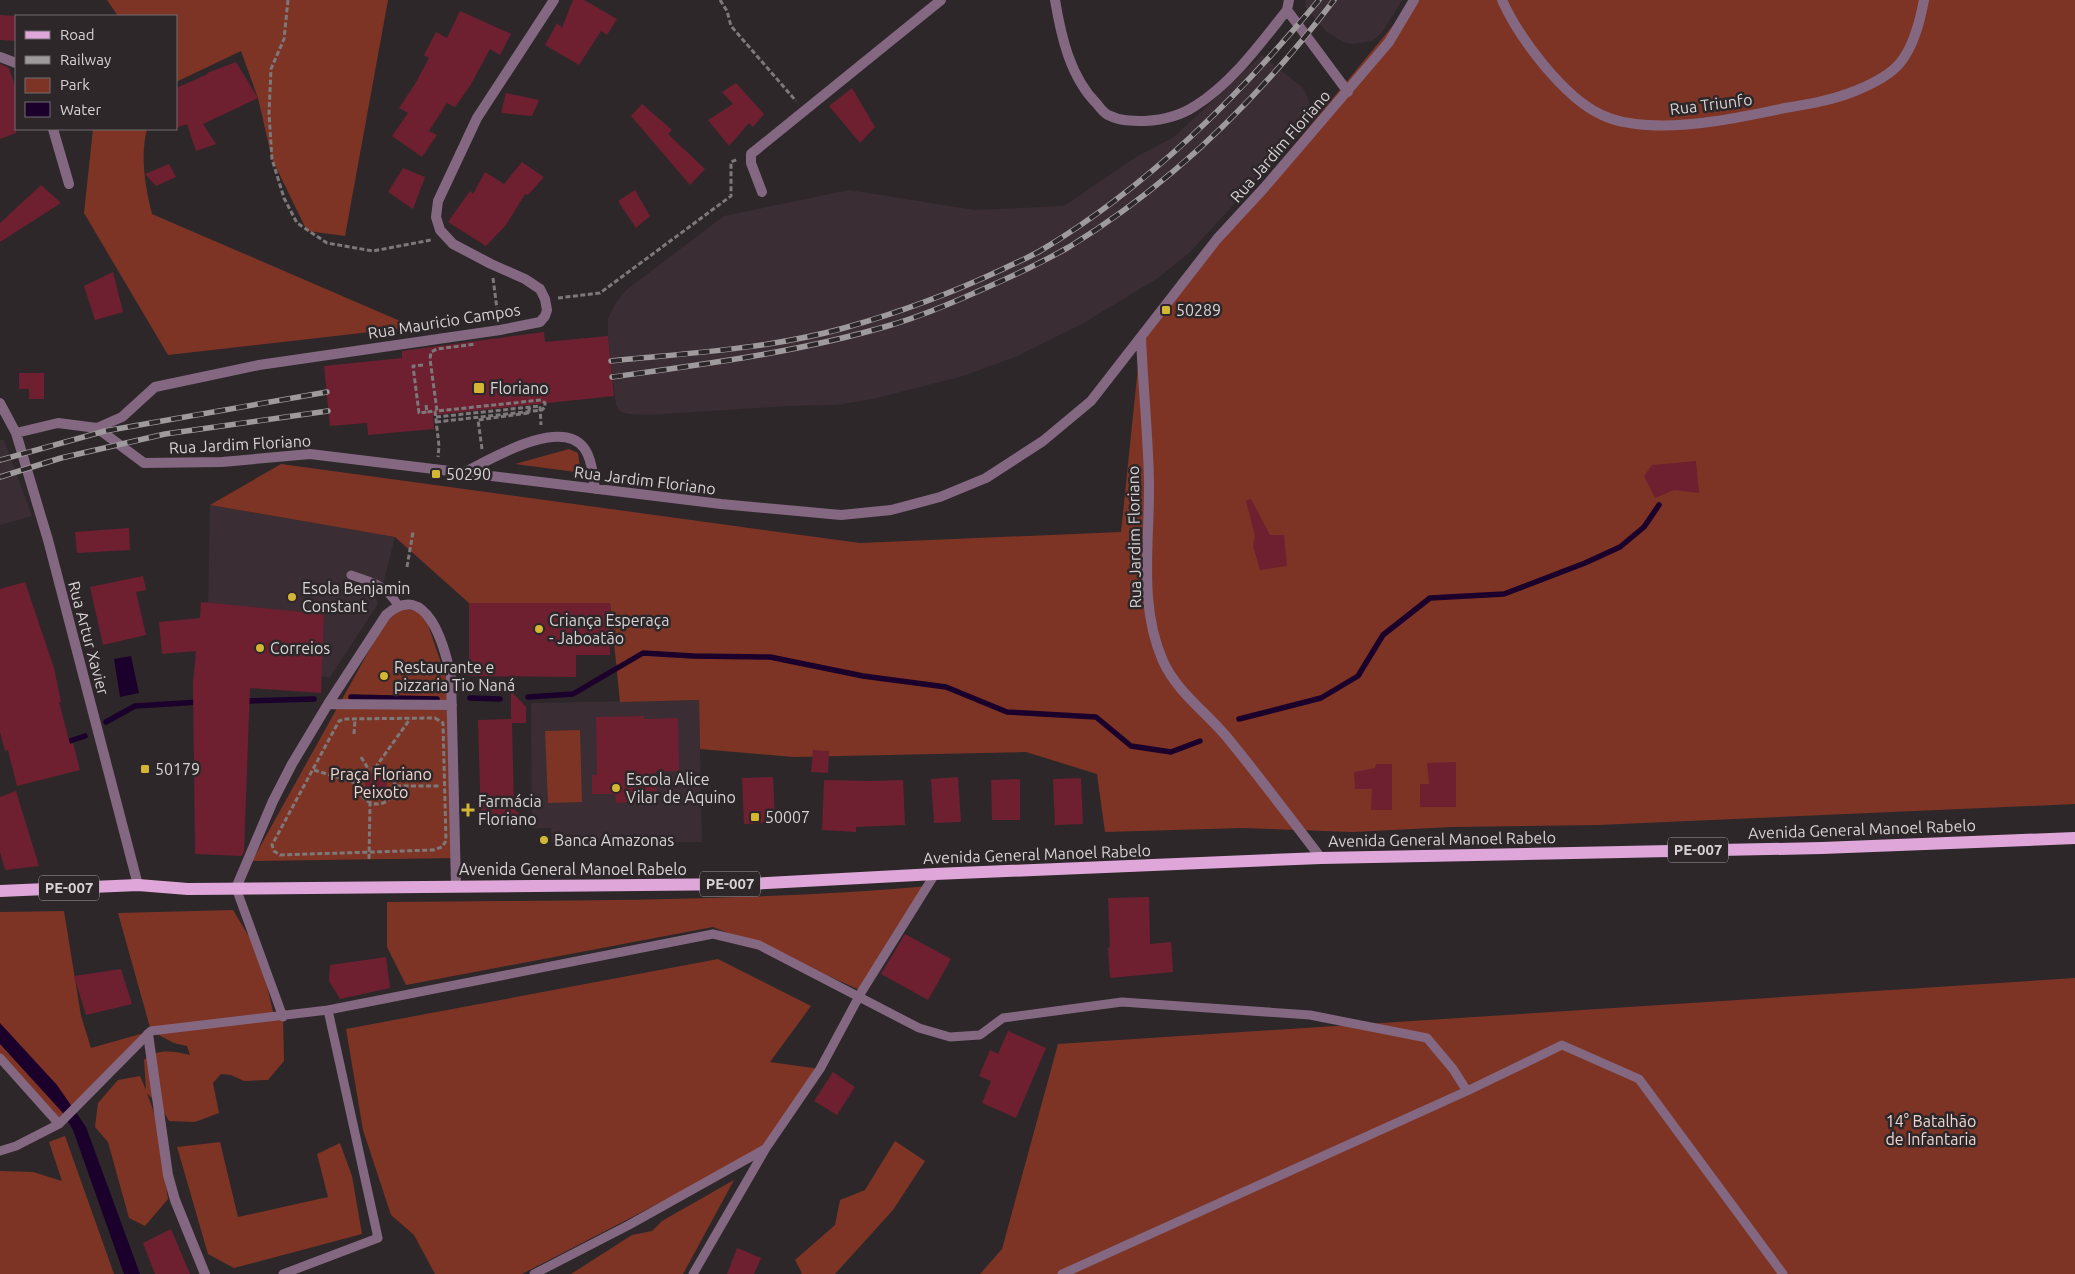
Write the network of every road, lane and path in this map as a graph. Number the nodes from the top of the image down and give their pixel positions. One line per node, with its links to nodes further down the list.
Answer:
1 (288, 0): 18 (path)
2 (554, 0): 18 (street)
3 (720, 0): 13 (path)
4 (941, 0): 13 (street)
5 (1055, 0): 9 (street)
6 (1414, 0): 12 (street, Rua Jardim Floriano)
7 (1502, 0): 8 (street, Rua Triunfo)
8 (1924, 0)
9 (1288, 5): 12 (street, Rua Jardim Floriano)
10 (0, 56): 11 (street)
11 (15, 63)
12 (1348, 92): 22 (street, Rua Jardim Floriano)
13 (804, 111): 15 (street)
14 (53, 130): 16 (street)
15 (750, 157): 17 (street); 20 (path)
16 (69, 184)
17 (762, 192)
18 (446, 237): 19 (street, Rua Mauricio Campos)
19 (491, 264): 20 (street, Rua Mauricio Campos); 21 (path)
20 (545, 299): 21 (street, Rua Mauricio Campos)
21 (500, 330): 32 (street, Rua Mauricio Campos)
22 (1141, 338): 37 (street, Rua Jardim Floriano); 57 (street, Rua Jardim Floriano)
23 (476, 344): 31 (path, bridge)
24 (423, 365): 28 (path, bridge)
25 (0, 403): 33 (street, Rua Artur Xavier)
26 (426, 405): 28 (path)
27 (530, 407): 29 (path); 30 (path); 34 (path)
28 (427, 412): 30 (path)
29 (541, 415)
30 (436, 416): 31 (path)
31 (436, 422): 35 (path)
32 (97, 428): 33 (street); 35 (street, Rua Jardim Floriano)
33 (16, 433): 60 (street, Rua Artur Xavier)
34 (487, 461): 36 (street); 37 (street)
35 (437, 468): 36 (street, Rua Jardim Floriano)
36 (466, 472): 37 (street, Rua Jardim Floriano)
37 (595, 489)
38 (413, 532): 39 (path)
39 (407, 567)
40 (351, 575): 41 (lane)
41 (398, 605): 42 (street); 43 (street)
42 (328, 704): 43 (street); 62 (street)
43 (452, 705): 61 (street)
44 (354, 719): 45 (path); 46 (path); 49 (path)
45 (410, 719): 48 (path); 53 (path)
46 (354, 734)
47 (361, 757): 50 (path)
48 (375, 768): 50 (path); 52 (path)
49 (314, 770): 51 (path); 56 (path)
50 (369, 770): 51 (path)
51 (359, 784): 54 (path)
52 (396, 786): 53 (path); 54 (path)
53 (444, 786): 56 (path)
54 (370, 803): 56 (path)
55 (2075, 838): 57 (main road, Avenida General Manoel Rabelo / PE-007)
56 (369, 852): 58 (path)
57 (1321, 858): 59 (main road, Avenida General Manoel Rabelo / PE-007)
58 (368, 859)
59 (935, 874): 61 (main road, Avenida General Manoel Rabelo / PE-007); 64 (lane)
60 (138, 885): 62 (main road, Avenida General Manoel Rabelo / PE-007); 63 (main road, Avenida General Manoel Rabelo / PE-007)
61 (456, 886): 62 (main road, Avenida General Manoel Rabelo / PE-007)
62 (236, 888): 66 (lane)
63 (0, 890)
64 (859, 997): 65 (lane); 69 (lane); 71 (lane)
65 (328, 1010): 66 (lane); 74 (lane)
66 (283, 1016): 67 (lane)
67 (148, 1034): 70 (lane); 73 (street)
68 (0, 1058): 70 (lane)
69 (1467, 1091): 77 (lane); 78 (lane)
70 (59, 1124): 72 (lane)
71 (766, 1148): 75 (lane); 76 (lane)
72 (0, 1151)
73 (205, 1274)
74 (283, 1274)
75 (534, 1274)
76 (693, 1274)
77 (1062, 1274)
78 (1783, 1274)

